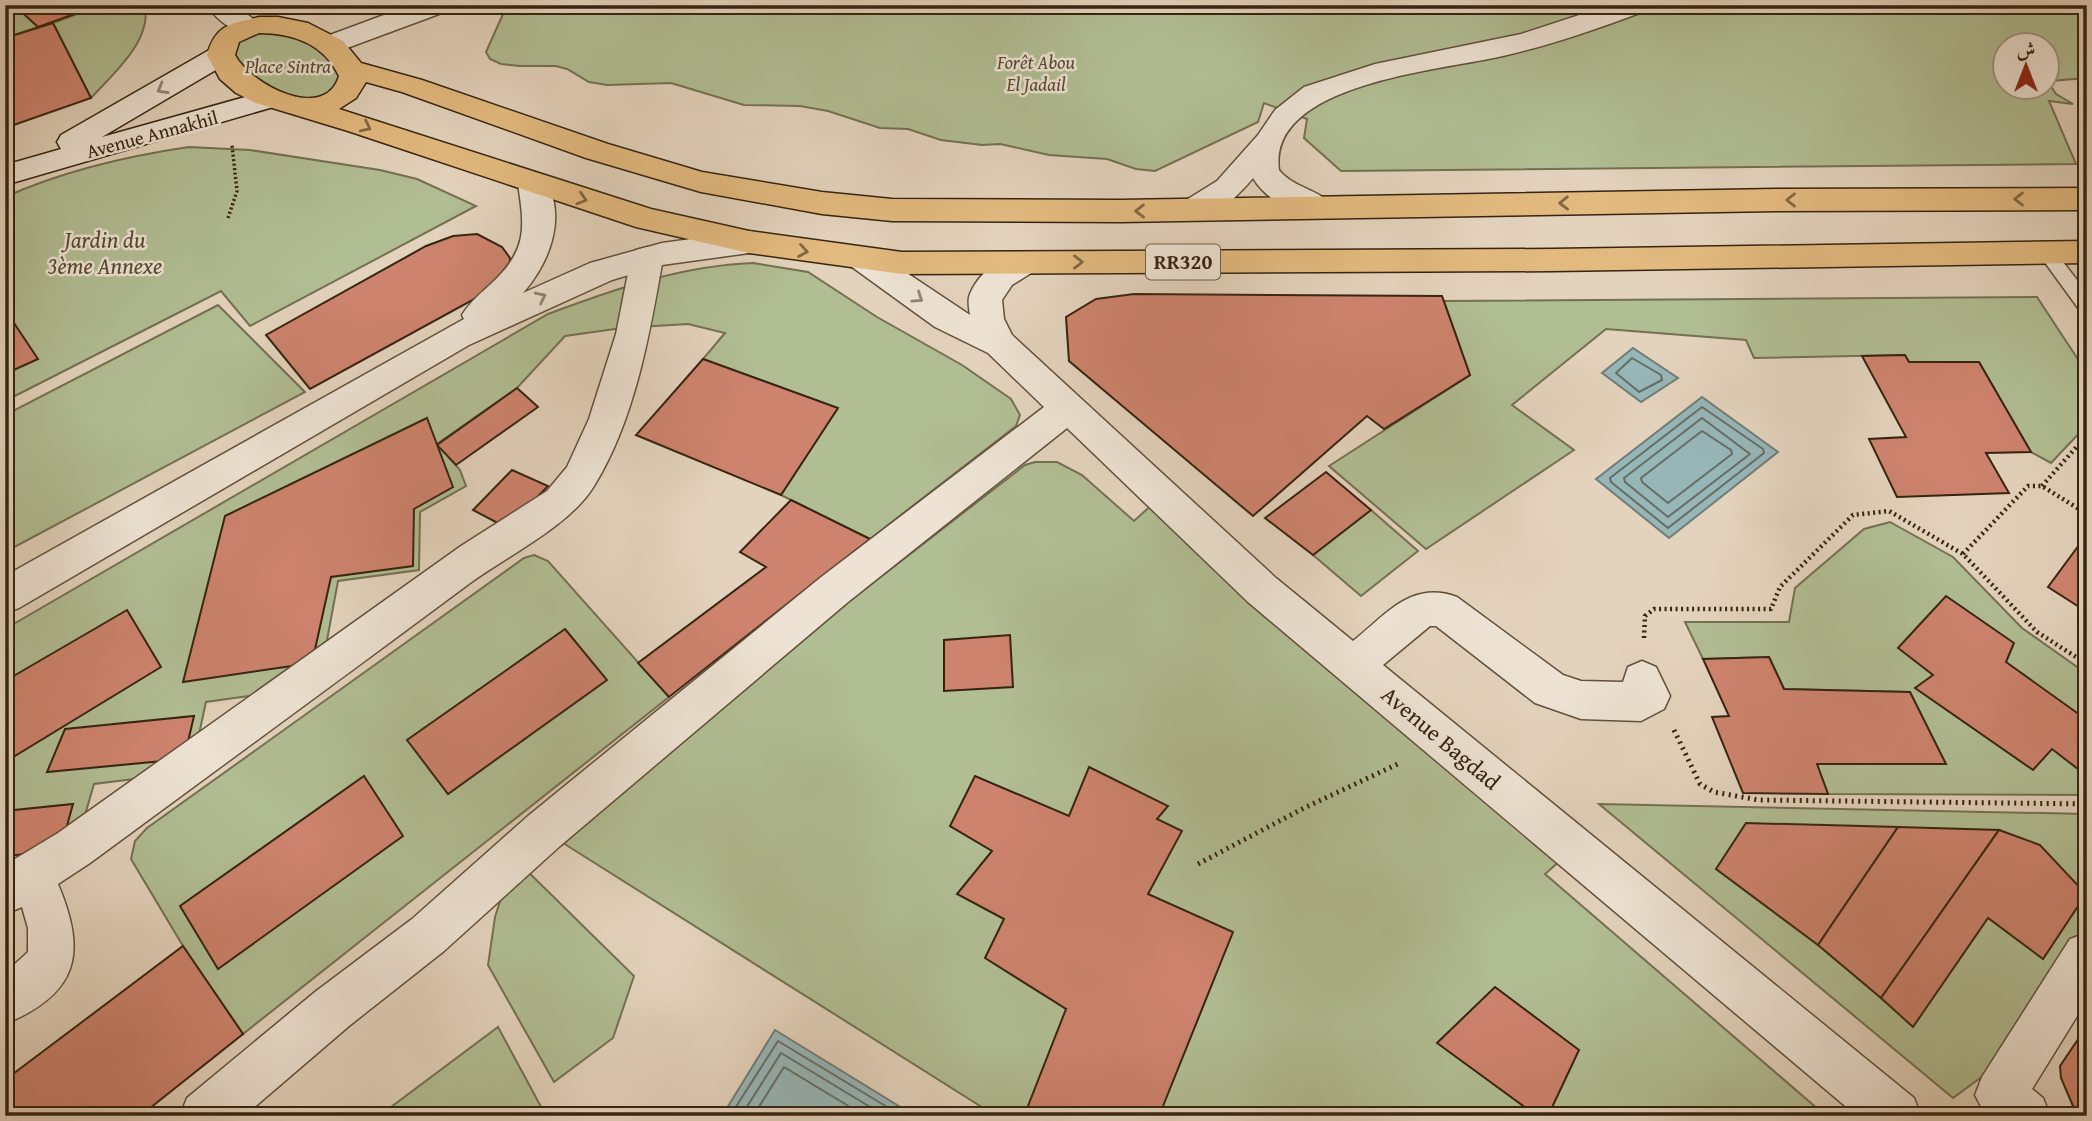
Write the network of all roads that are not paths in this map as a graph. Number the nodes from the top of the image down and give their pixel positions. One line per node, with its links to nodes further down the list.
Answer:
1 (220, 5): 4 (street)
2 (438, 5): 5 (street)
3 (1635, 5): 10 (street)
4 (247, 26): 5 (highway); 6 (highway)
5 (329, 45): 7 (highway)
6 (221, 55): 8 (highway, RR320); 11 (street, Avenue Annakhil, one-way to 11)
7 (351, 69): 9 (highway, RR320); 15 (highway, one-way to 7)
8 (270, 99): 9 (highway, RR320); 11 (street, Avenue Annakhil)
9 (301, 106): 12 (highway, RR320, one-way to 12)
10 (1266, 142): 14 (street); 15 (street)
11 (19, 170)
12 (533, 184): 16 (highway, RR320, one-way to 16); 23 (street)
13 (2087, 199): 14 (highway, one-way to 14)
14 (1317, 207): 15 (highway)
15 (1194, 209)
16 (749, 242): 19 (street); 20 (highway, RR320, one-way to 20)
17 (2087, 252): 18 (highway, RR320)
18 (2046, 253): 21 (highway, RR320, one-way to 18); 22 (lane)
19 (646, 258): 23 (street, one-way to 19); 29 (street)
20 (863, 258): 21 (highway, RR320); 24 (street, one-way to 24)
21 (1025, 262): 24 (street)
22 (2087, 307)
23 (457, 336): 26 (street)
24 (1000, 344): 25 (street, Avenue Bagdad)
25 (1068, 408): 27 (street, Avenue Bagdad); 33 (street)
26 (5, 596)
27 (1353, 665): 28 (street); 34 (street, Avenue Bagdad)
28 (1645, 688)
29 (19, 883): 31 (street)
30 (2087, 956): 32 (street)
31 (5, 1000)
32 (2001, 1109)
33 (205, 1116)
34 (1896, 1116)

